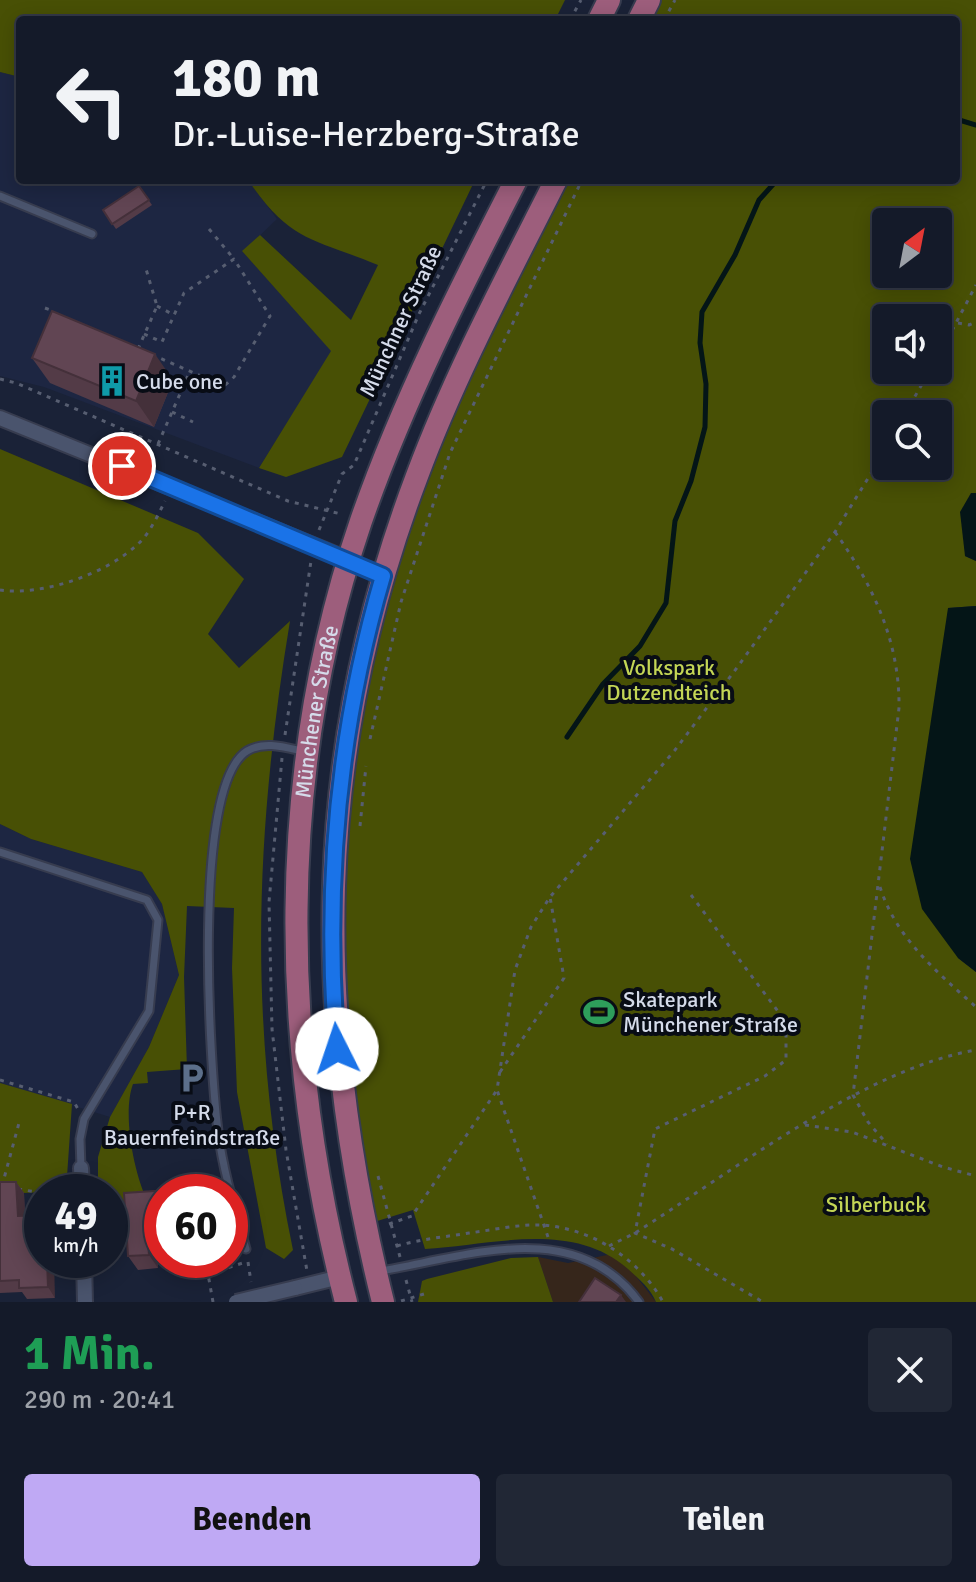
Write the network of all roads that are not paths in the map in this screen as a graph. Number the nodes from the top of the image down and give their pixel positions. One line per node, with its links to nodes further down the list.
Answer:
1 (514, 184): 6 (main road, Münchener Straße)
2 (554, 184): 7 (main road, Münchener Straße)
3 (0, 196): 4 (lane)
4 (92, 234)
5 (0, 418): 6 (street)
6 (350, 560): 7 (main road); 8 (main road, Münchener Straße)
7 (383, 576): 11 (main road, Münchener Straße)
8 (308, 752): 10 (main road, Münchener Straße); 14 (lane)
9 (0, 852): 12 (lane)
10 (306, 1104): 11 (main road); 16 (main road, Münchener Straße)
11 (344, 1114): 15 (main road, Münchener Straße)
12 (81, 1168): 13 (street)
13 (81, 1174)
14 (226, 1174)
15 (376, 1272): 16 (main road); 21 (main road, Münchener Straße); 22 (lane)
16 (340, 1277): 19 (street, bridge); 20 (main road, Münchener Straße)
17 (84, 1278): 18 (street)
18 (85, 1302)
19 (236, 1302)
20 (346, 1302)
21 (383, 1302)
22 (639, 1302)

